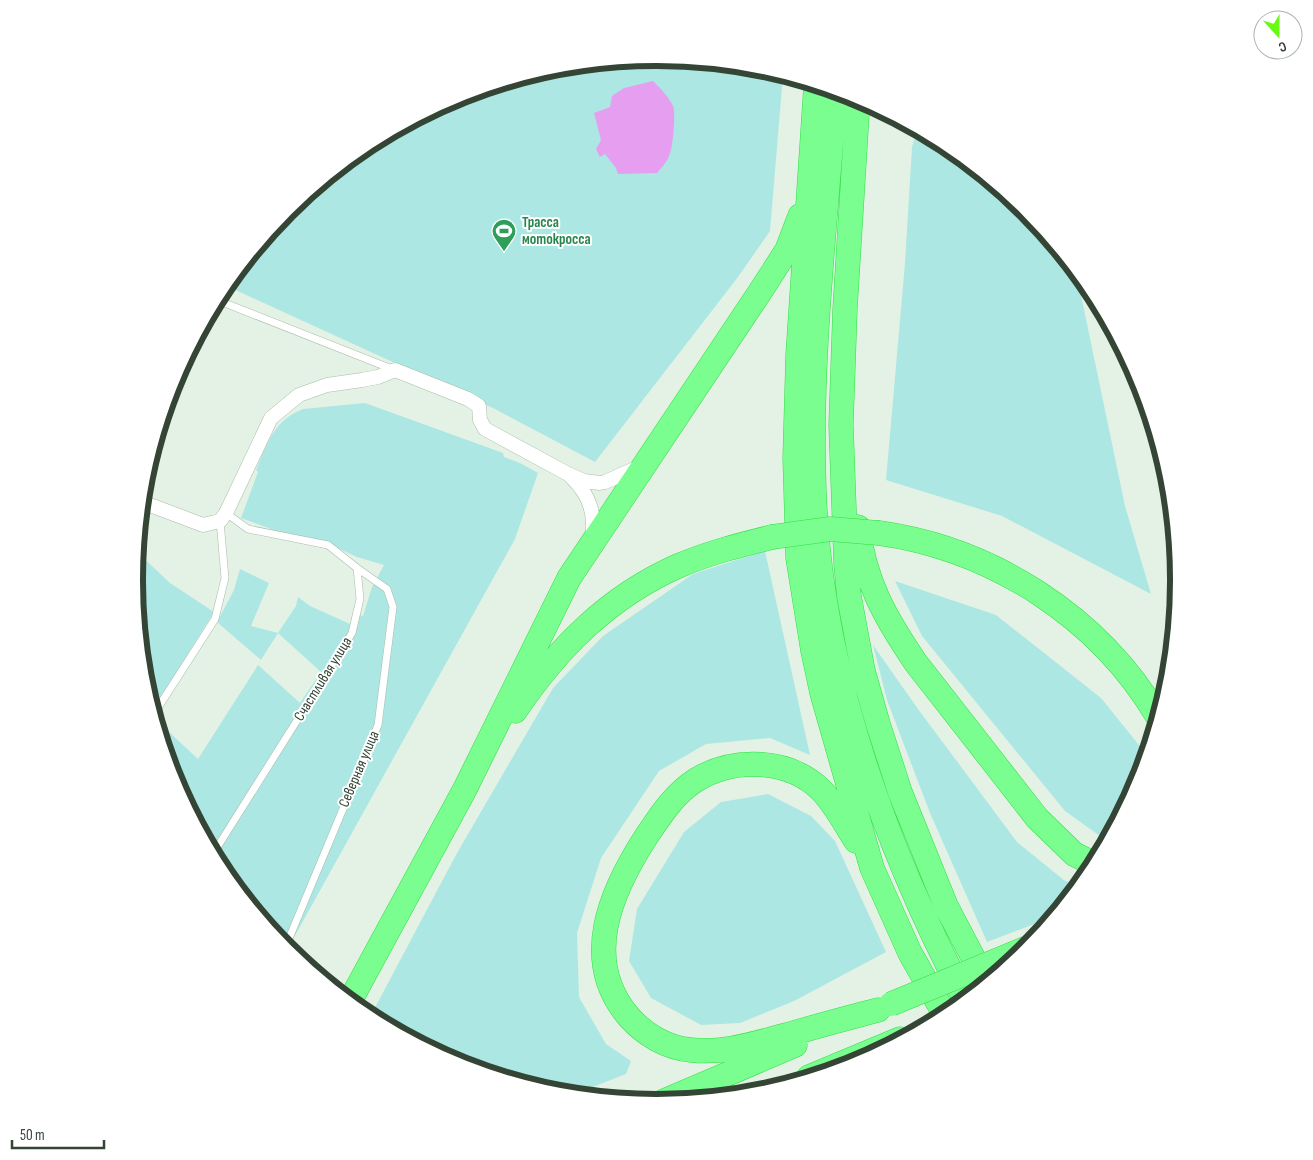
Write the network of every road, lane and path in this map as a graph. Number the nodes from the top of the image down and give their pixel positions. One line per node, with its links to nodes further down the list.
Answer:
1 (816, 92): 4 (highway)
2 (834, 98): 23 (highway)
3 (857, 107): 7 (highway)
4 (809, 191): 8 (highway); 19 (highway)
5 (224, 303): 6 (lane)
6 (395, 370): 9 (street); 11 (street)
7 (842, 425): 18 (highway); 22 (highway)
8 (644, 464): 9 (street); 12 (highway)
9 (568, 474): 12 (street)
10 (148, 505): 11 (street)
11 (223, 517): 13 (lane); 14 (lane)
12 (592, 543): 16 (highway)
13 (357, 568): 17 (lane, Счастливая улица); 20 (lane, Северная улица)
14 (159, 707)
15 (1154, 710): 16 (highway, bridge)
16 (472, 775): 24 (highway)
17 (218, 846)
18 (1087, 860)
19 (872, 868): 25 (highway); 26 (highway)
20 (290, 939)
21 (1004, 957): 25 (highway, bridge)
22 (983, 976)
23 (962, 993)
24 (353, 995)
25 (885, 1007): 27 (highway)
26 (941, 1008)
27 (683, 1093)

